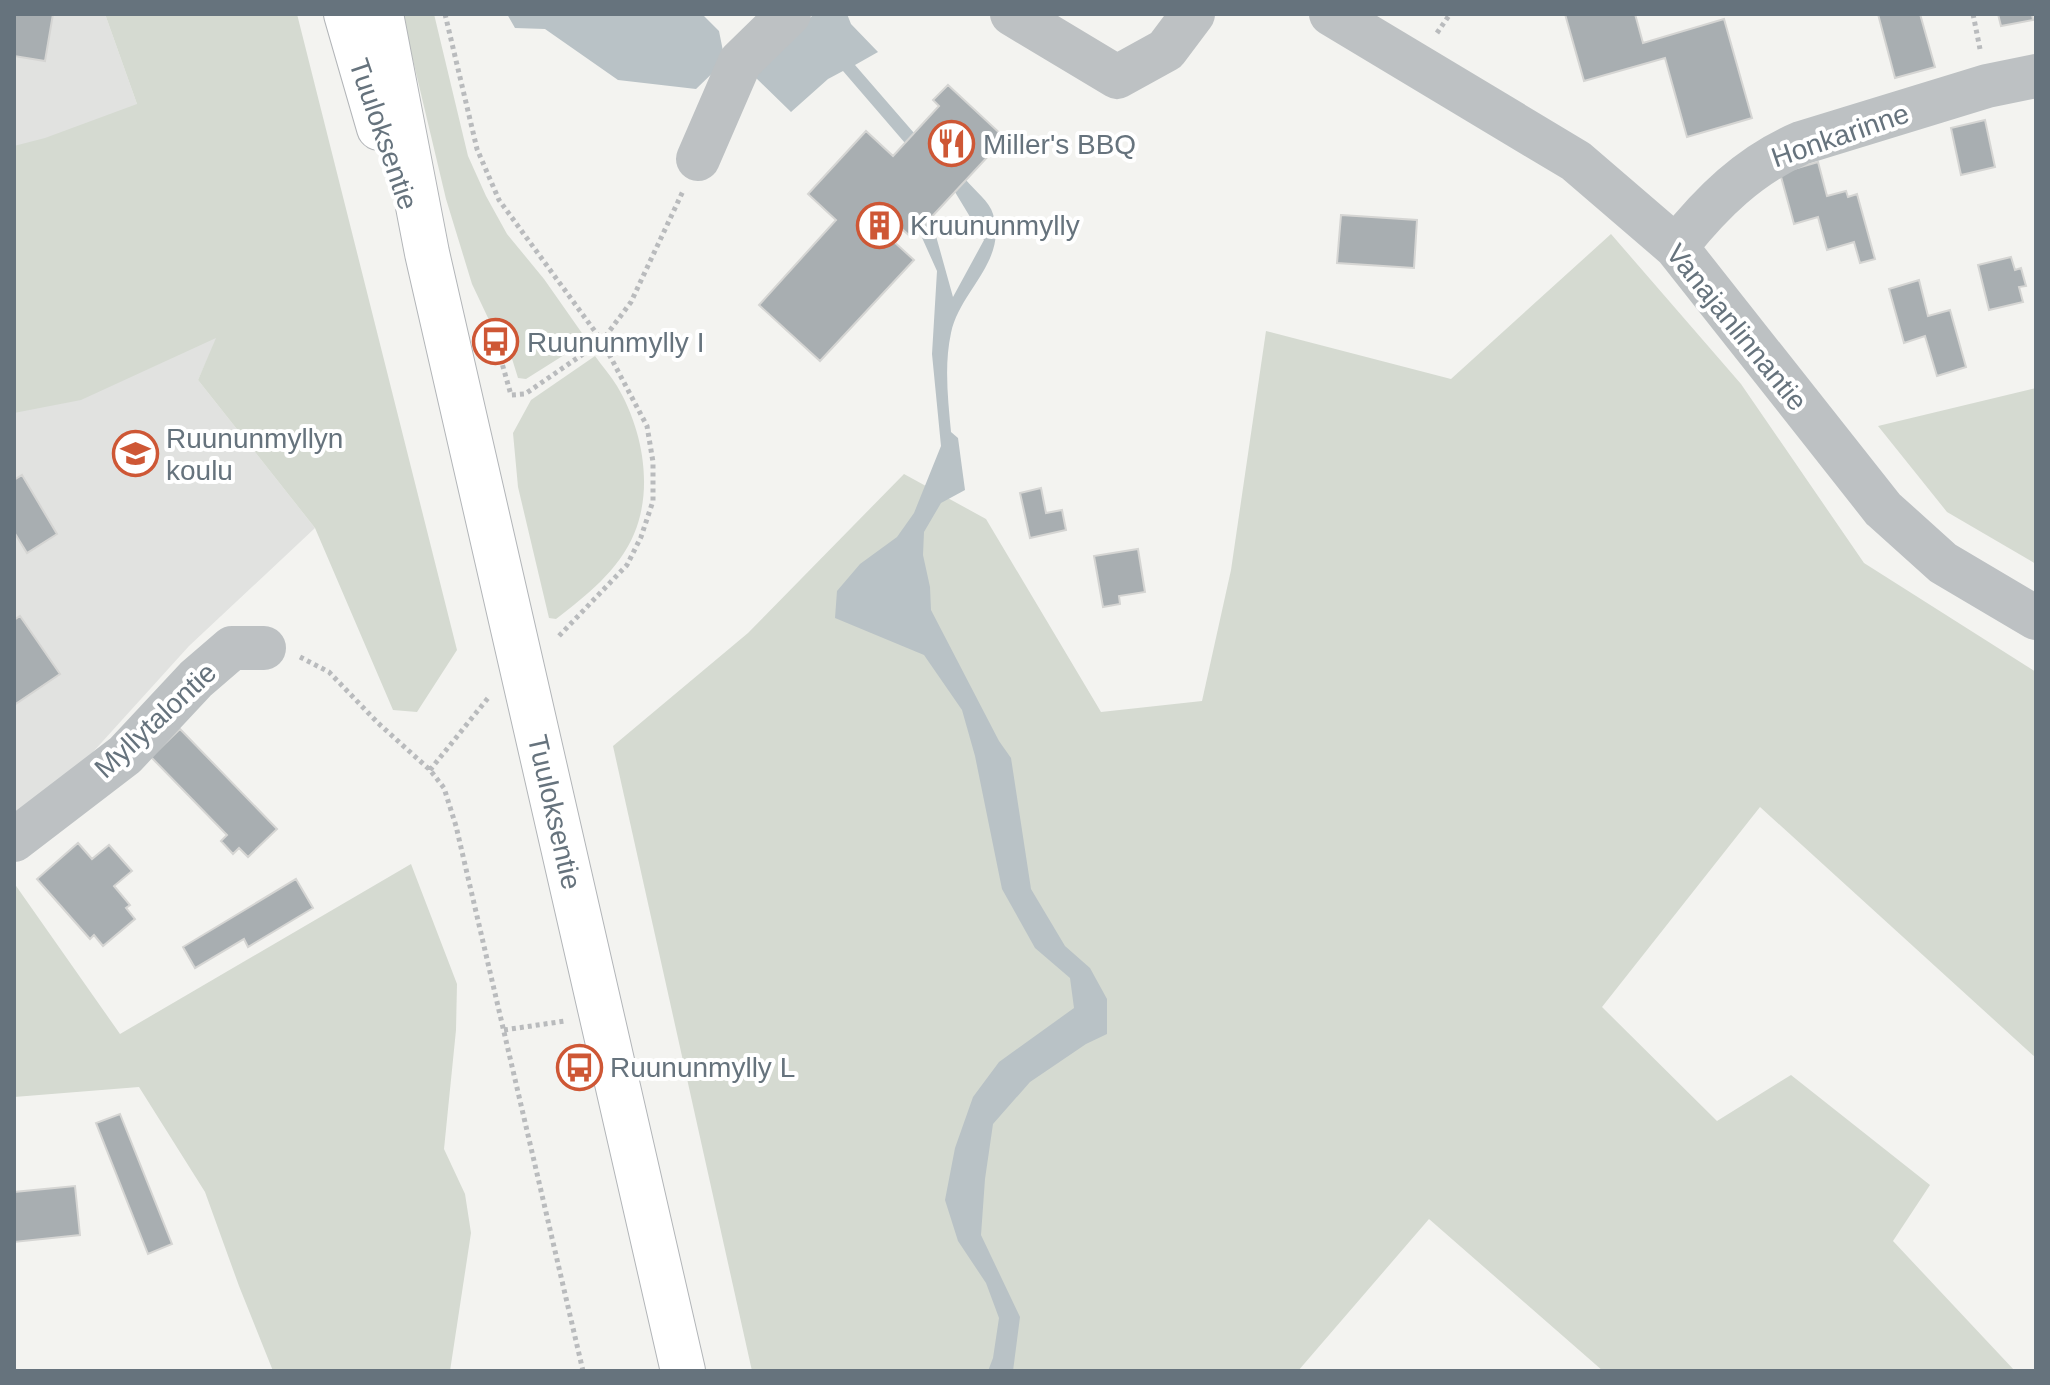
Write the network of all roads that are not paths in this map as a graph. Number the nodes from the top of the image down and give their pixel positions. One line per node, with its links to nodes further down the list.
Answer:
1 (346, 14): 10 (highway, Tuuloksentie)
2 (381, 14): 10 (highway, Tuuloksentie)
3 (789, 14): 8 (street)
4 (1012, 14): 5 (street)
5 (1193, 14)
6 (1331, 14): 9 (street, Vanajanlinnantie)
7 (2036, 76): 9 (street, Honkarinne)
8 (698, 159)
9 (1676, 247): 11 (street, Vanajanlinnantie)
10 (427, 253): 14 (highway, Tuuloksentie)
11 (2036, 618)
12 (264, 648): 13 (street, Myllytalontie)
13 (14, 840)
14 (683, 1371)

